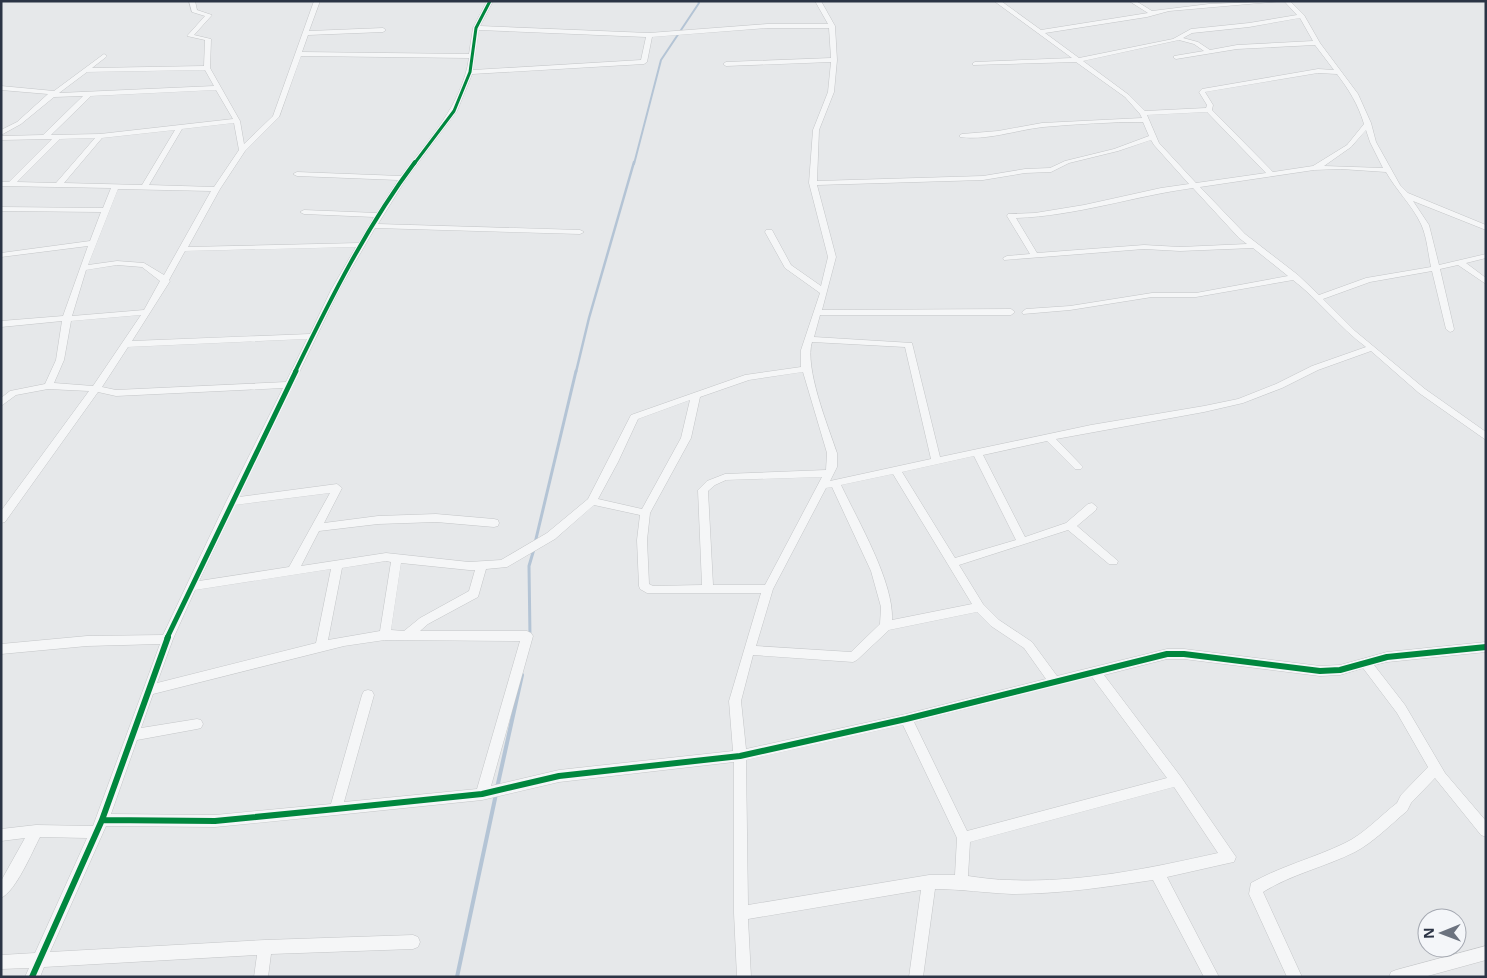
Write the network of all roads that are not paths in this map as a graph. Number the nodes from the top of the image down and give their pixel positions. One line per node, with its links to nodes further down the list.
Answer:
1 (192, 1): 29 (street)
2 (317, 1): 15 (street)
3 (490, 1): 12 (street)
4 (818, 1): 11 (street)
5 (997, 1): 14 (street)
6 (1132, 1): 9 (street)
7 (1279, 1): 9 (street)
8 (1287, 1): 10 (street)
9 (1150, 12): 14 (street)
10 (1302, 16): 17 (street); 18 (street)
11 (832, 26): 16 (street); 25 (street)
12 (476, 28): 16 (street); 23 (street)
13 (383, 30): 15 (street)
14 (1040, 32): 26 (street)
15 (306, 33): 21 (street)
16 (649, 35): 31 (street)
17 (1177, 39): 19 (street); 20 (street); 26 (street)
18 (1317, 43): 19 (street); 32 (street)
19 (1209, 52): 24 (street)
20 (1190, 53)
21 (300, 54): 23 (street); 49 (street)
22 (104, 56): 30 (street)
23 (472, 56): 31 (street)
24 (1176, 57)
25 (834, 60): 27 (street); 55 (street)
26 (1078, 60): 28 (street); 38 (street)
27 (726, 64)
28 (975, 64)
29 (207, 68): 30 (street); 34 (street)
30 (86, 70): 35 (street)
31 (470, 72): 54 (street)
32 (1338, 72): 37 (street); 40 (street)
33 (1, 88): 35 (street)
34 (218, 88): 36 (street); 39 (street)
35 (53, 94): 36 (street); 42 (street)
36 (89, 94): 45 (street)
37 (1209, 110): 38 (street); 53 (street)
38 (1144, 117): 44 (street); 47 (street)
39 (237, 121): 41 (street); 49 (street)
40 (1368, 123): 50 (street); 51 (street)
41 (179, 128): 43 (street); 61 (street)
42 (1, 133)
43 (100, 136): 46 (street); 58 (street)
44 (962, 136)
45 (45, 137): 46 (street); 48 (street)
46 (58, 137): 57 (street)
47 (1152, 137): 55 (street); 59 (street)
48 (1, 138)
49 (242, 150): 62 (street)
50 (1314, 168): 51 (street); 53 (street)
51 (1388, 170): 63 (street)
52 (297, 174): 54 (street)
53 (1271, 174): 59 (street)
54 (403, 178): 67 (street)
55 (813, 183): 86 (street)
56 (1, 184): 57 (street)
57 (10, 185): 58 (street)
58 (58, 185): 60 (street)
59 (1193, 185): 74 (street); 77 (street)
60 (115, 187): 61 (street); 65 (street)
61 (144, 188): 62 (street)
62 (216, 189): 75 (street)
63 (1405, 195): 69 (street); 82 (street)
64 (1, 209): 65 (street)
65 (105, 210): 72 (street)
66 (304, 212): 67 (street)
67 (379, 215): 68 (street)
68 (373, 226): 70 (street); 73 (street)
69 (1486, 228)
70 (580, 232)
71 (769, 232): 86 (street)
72 (92, 243): 76 (street); 81 (street)
73 (360, 245): 75 (street); 95 (street)
74 (1253, 246): 77 (street); 83 (street)
75 (182, 249): 84 (street)
76 (1, 255)
77 (1035, 256): 79 (street)
78 (1486, 256): 80 (street)
79 (1007, 258)
80 (1459, 262): 82 (street); 85 (street)
81 (83, 268): 84 (street); 92 (street)
82 (1436, 268): 87 (street); 94 (street)
83 (1295, 278): 87 (street); 90 (street)
84 (166, 280): 88 (street)
85 (1486, 282)
86 (824, 292): 91 (street)
87 (1317, 298): 98 (street)
88 (147, 312): 92 (street); 97 (street)
89 (1011, 312): 91 (street)
90 (1026, 312)
91 (817, 313): 96 (street)
92 (67, 318): 93 (street); 100 (street)
93 (1, 324)
94 (1450, 329)
95 (313, 336): 97 (street); 101 (street)
96 (809, 339): 99 (street); 108 (street)
97 (126, 344): 102 (street)
98 (1372, 348): 105 (street); 106 (street)
99 (806, 370): 103 (street); 111 (street)
100 (48, 386): 102 (street); 104 (street)
101 (288, 386): 102 (street); 115 (street)
102 (96, 389): 118 (street)
103 (696, 395): 114 (street); 117 (street)
104 (1, 403)
105 (1050, 437): 107 (street); 109 (street)
106 (1486, 437)
107 (977, 453): 108 (street); 122 (street)
108 (936, 462): 110 (street)
109 (1078, 467)
110 (896, 470): 112 (street); 125 (street)
111 (829, 473): 113 (street); 131 (street)
112 (835, 483): 113 (street); 133 (street)
113 (821, 486): 130 (street)
114 (592, 501): 117 (street); 127 (street)
115 (232, 502): 121 (street); 129 (street)
116 (1092, 507): 120 (street)
117 (645, 513): 131 (street)
118 (1, 519)
119 (494, 523): 121 (street)
120 (1070, 526): 122 (street); 124 (street)
121 (318, 527): 128 (street)
122 (1022, 542): 125 (street)
123 (397, 557): 126 (street); 127 (street); 135 (street)
124 (1113, 561)
125 (952, 563): 132 (street)
126 (337, 564): 128 (street); 138 (street)
127 (482, 565): 134 (street)
128 (292, 572): 129 (street)
129 (191, 586): 136 (street)
130 (768, 589): 131 (street); 140 (street)
131 (708, 590)
132 (979, 608): 133 (street); 143 (street)
133 (886, 626): 140 (street)
134 (408, 634): 135 (street); 152 (street)
135 (385, 635): 138 (street)
136 (167, 639): 139 (street); 144 (street)
137 (1486, 647): 141 (street)
138 (321, 648): 144 (street)
139 (1, 649)
140 (749, 650): 149 (street)
141 (1366, 663): 142 (street); 150 (street)
142 (1094, 671): 143 (street); 151 (street)
143 (1054, 682): 146 (street)
144 (148, 690): 148 (street)
145 (368, 695): 153 (street)
146 (906, 719): 149 (street); 158 (street)
147 (197, 724): 148 (street)
148 (133, 735): 154 (street)
149 (740, 756): 152 (street); 163 (street)
150 (1436, 768): 156 (street); 174 (street)
151 (1177, 782): 158 (street); 159 (street)
152 (486, 793): 153 (street)
153 (336, 809): 154 (street)
154 (100, 826): 155 (street); 167 (street)
155 (36, 831): 157 (street); 162 (street)
156 (1486, 831)
157 (1, 835)
158 (964, 838): 161 (street)
159 (1157, 873): 161 (street); 173 (street)
160 (929, 882): 161 (street); 163 (street); 172 (street)
161 (961, 882)
162 (1, 891)
163 (741, 913): 171 (street)
164 (413, 942): 165 (street)
165 (265, 947): 167 (street); 170 (street)
166 (1486, 952): 175 (street)
167 (40, 960): 168 (street); 169 (street)
168 (1, 962)
169 (32, 977)
170 (262, 977)
171 (744, 977)
172 (916, 977)
173 (1212, 977)
174 (1295, 977)
175 (1396, 977)

